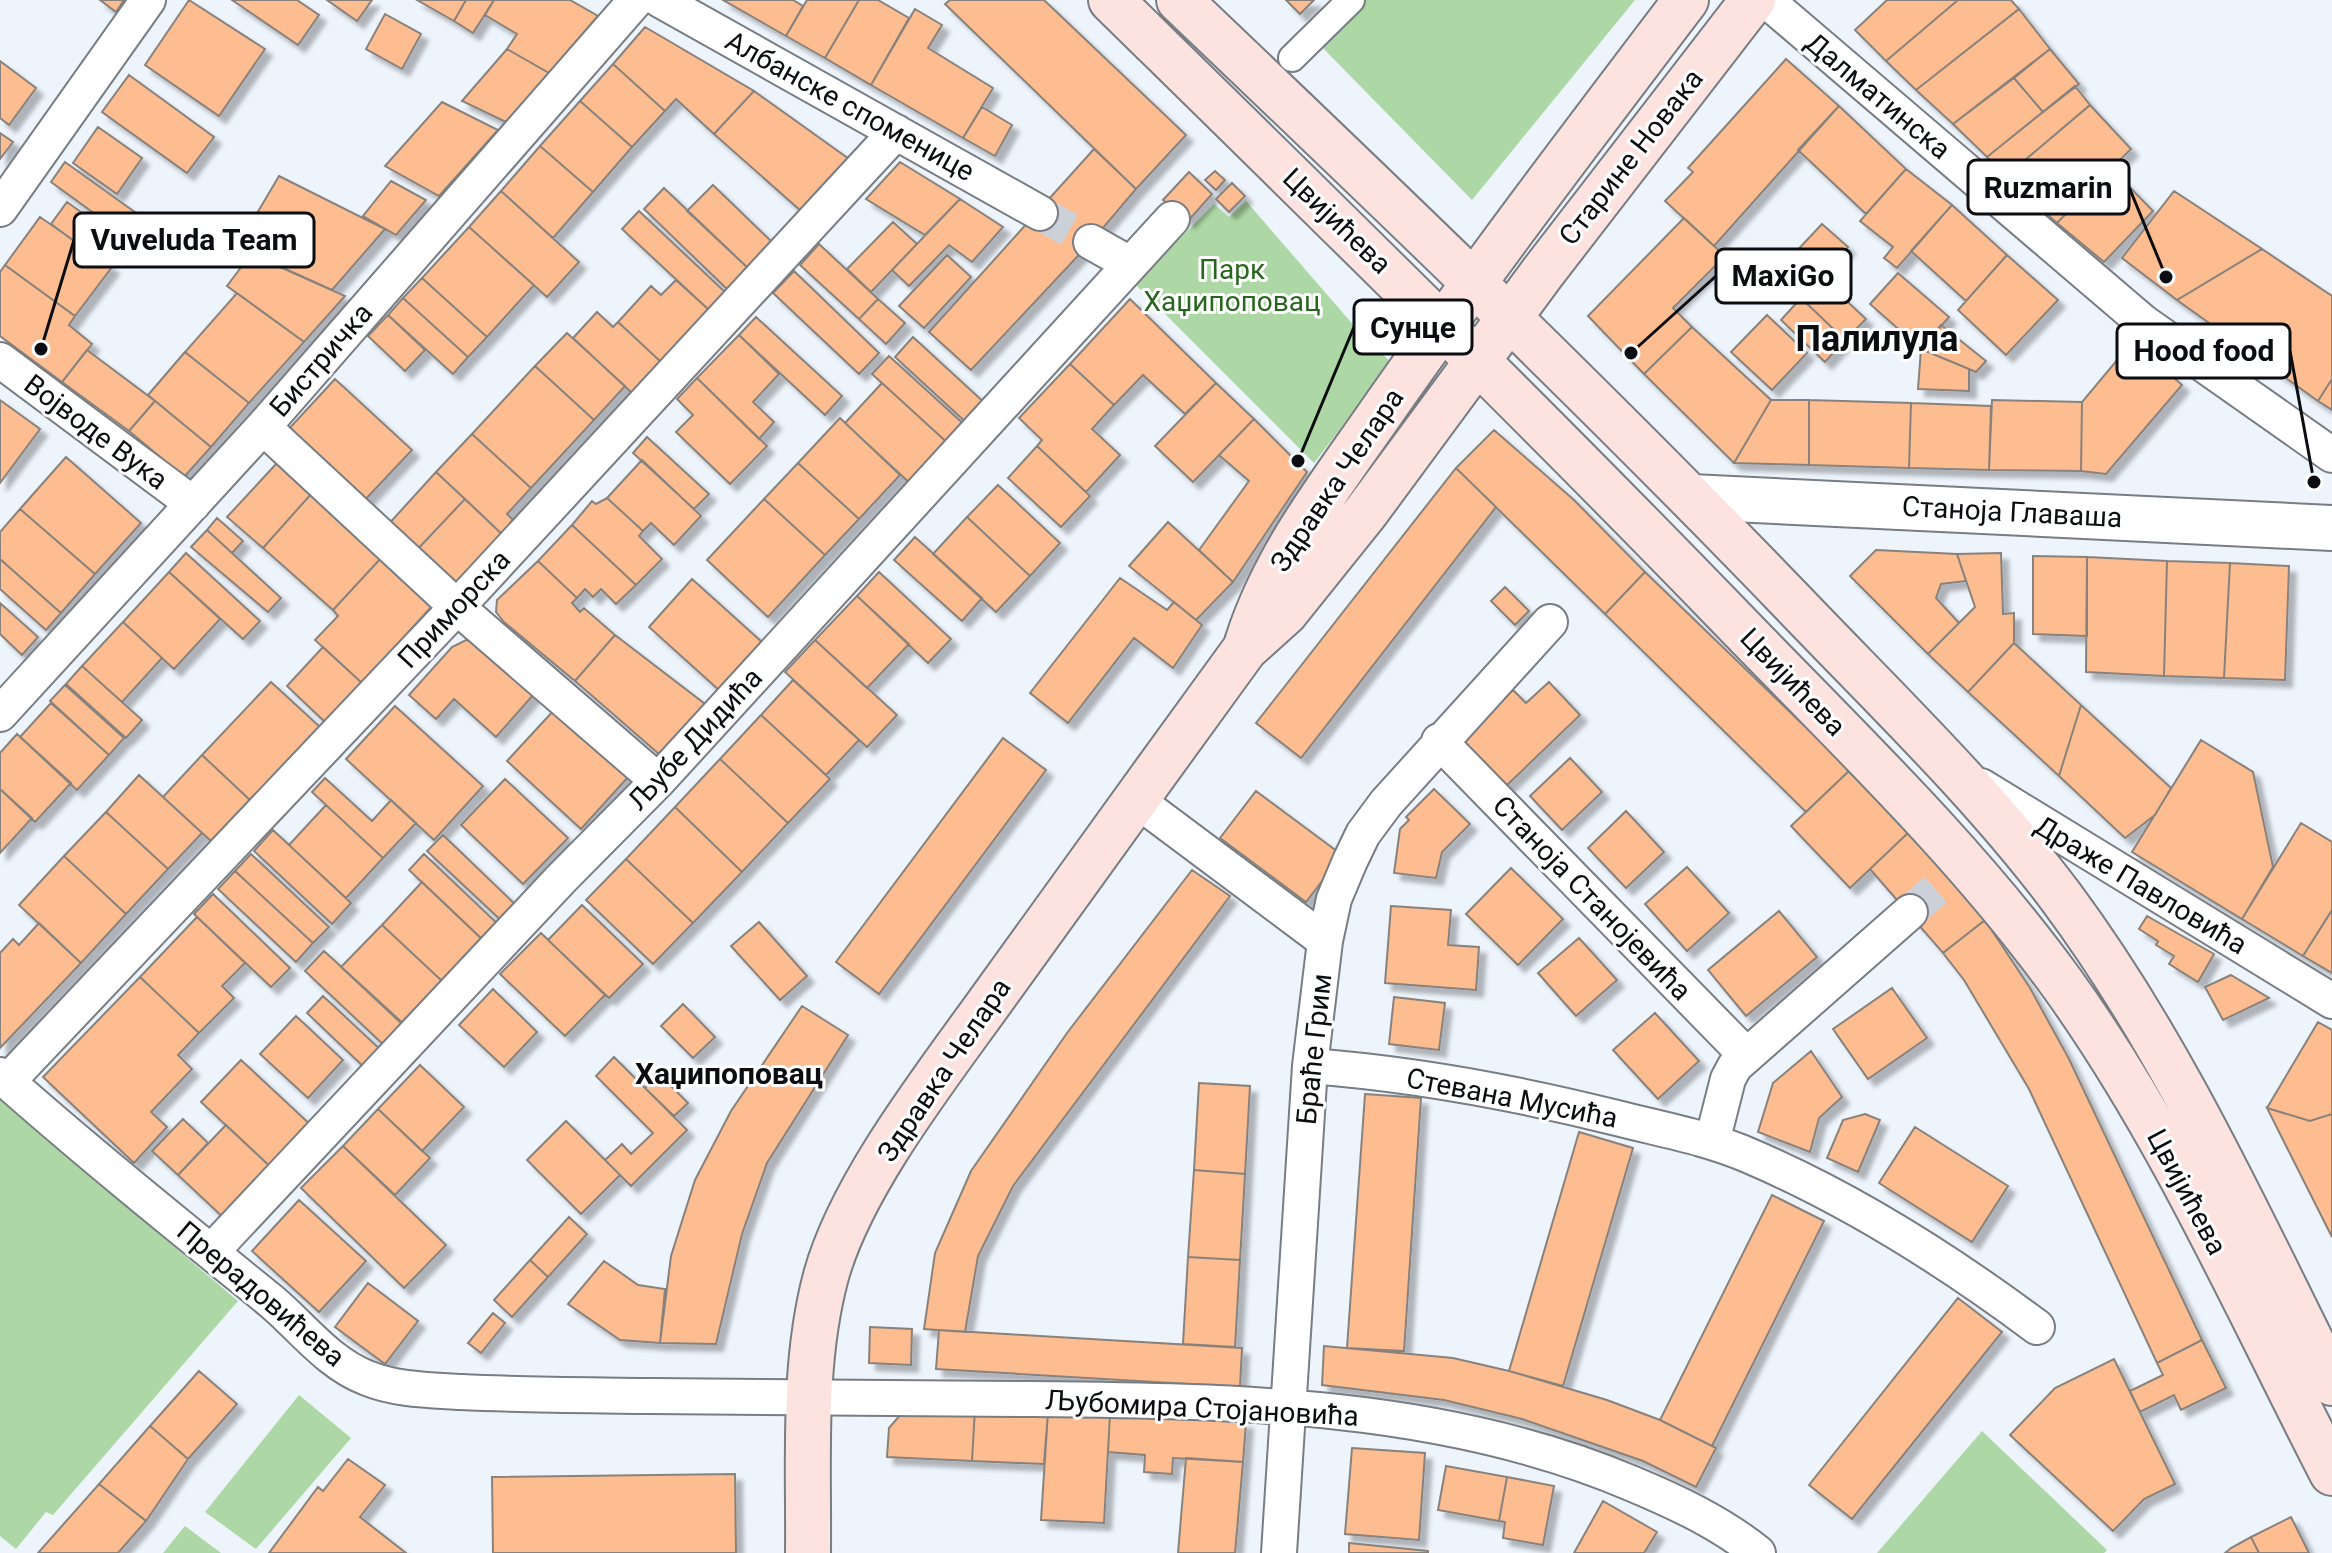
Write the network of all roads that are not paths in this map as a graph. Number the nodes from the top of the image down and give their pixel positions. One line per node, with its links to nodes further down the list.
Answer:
1 (148, 0): 12 (street)
2 (636, 0): 22 (street, Бистричка)
3 (660, 0): 11 (street, Албанске споменице)
4 (1111, 0): 19 (main road, Цвијићева)
5 (1179, 0): 17 (main road, Цвијићева)
6 (1351, 0): 10 (street)
7 (1686, 0): 17 (main road, Старине Новака)
8 (1753, 0): 18 (main road, Старине Новака)
9 (1766, 0): 23 (street, Далматинска)
10 (1292, 58)
11 (896, 132): 13 (street, Албанске споменице); 27 (street, Приморска)
12 (0, 209)
13 (1040, 213)
14 (1172, 219): 16 (street, Љубе Дидића)
15 (1091, 242): 16 (street)
16 (1130, 264): 33 (street, Љубе Дидића)
17 (1475, 282): 18 (main road, Цвијићева); 19 (main road, Здравка Челара)
18 (1511, 316): 21 (main road, Здравка Челара); 24 (main road, Цвијићева)
19 (1443, 325): 21 (main road, Цвијићева); 29 (main road, Здравка Челара)
20 (0, 360): 25 (street, Војводе Вука)
21 (1479, 360): 29 (main road, Здравка Челара); 47 (main road, Цвијићева)
22 (263, 427): 25 (street, Бистричка); 27 (street)
23 (2332, 455)
24 (1691, 497): 26 (street, Станоја Главаша); 32 (main road, Цвијићева)
25 (193, 504): 30 (street, Бистричка)
26 (2332, 528)
27 (457, 607): 33 (street); 40 (street, Приморска)
28 (1550, 622): 31 (street, Браће Грим)
29 (1245, 649): 34 (main road, Здравка Челара)
30 (0, 714)
31 (1439, 741): 36 (street, Браће Грим); 38 (street, Станоја Станојевића)
32 (1951, 768): 37 (street, Драже Павловића); 44 (main road, Цвијићева)
33 (658, 781): 42 (street, Љубе Дидића)
34 (1135, 799): 36 (street); 45 (main road, Здравка Челара)
35 (1910, 912): 38 (street)
36 (1325, 941): 39 (street, Браће Грим)
37 (2332, 1001)
38 (1745, 1054): 41 (street)
39 (1310, 1066): 41 (street, Стевана Мусића); 46 (street, Браће Грим)
40 (4, 1078): 42 (street, Прерадовићева)
41 (1712, 1142): 43 (street, Стевана Мусића)
42 (211, 1252): 45 (street, Прерадовићева)
43 (2037, 1327)
44 (2332, 1383)
45 (810, 1396): 46 (street, Љубомира Стојановића); 48 (main road, Здравка Челара)
46 (1289, 1406): 49 (street, Браће Грим); 50 (street, Љубомира Стојановића)
47 (2332, 1473)
48 (808, 1553)
49 (1279, 1553)
50 (1758, 1553)

